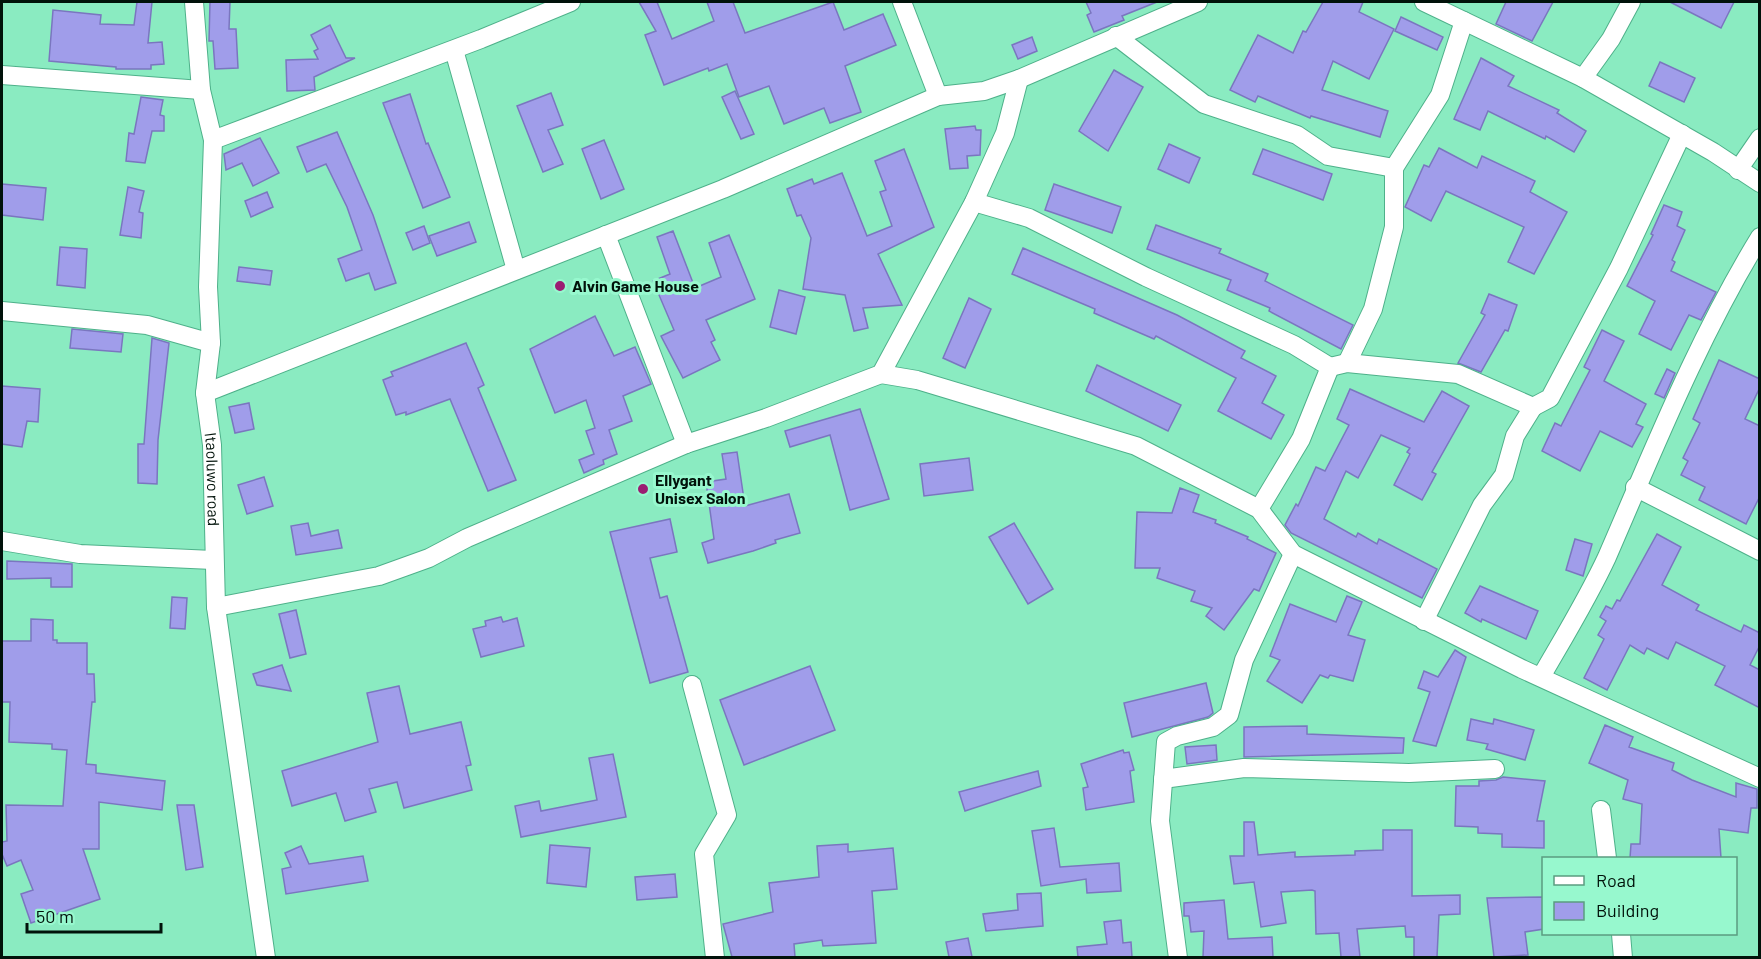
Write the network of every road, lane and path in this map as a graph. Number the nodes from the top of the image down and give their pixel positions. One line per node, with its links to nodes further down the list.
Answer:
1 (194, 2): 13 (street, Itaoluwo road)
2 (571, 2): 9 (street)
3 (902, 2): 14 (street)
4 (1198, 2): 8 (street)
5 (1424, 2): 7 (street)
6 (1631, 2): 11 (street)
7 (1464, 21): 11 (street); 18 (street)
8 (1116, 36): 12 (street); 18 (street)
9 (454, 50): 17 (street); 24 (street)
10 (2, 75): 13 (street)
11 (1583, 78): 15 (street)
12 (1019, 79): 14 (street); 21 (street)
13 (201, 90): 17 (street, Itaoluwo road)
14 (938, 96): 22 (street)
15 (1682, 134): 19 (street); 30 (street)
16 (1760, 138): 19 (street)
17 (213, 140): 26 (street, Itaoluwo road)
18 (1394, 168): 27 (street)
19 (1738, 170): 20 (street)
20 (1760, 183)
21 (974, 202): 27 (street); 28 (street)
22 (606, 235): 24 (street); 31 (street)
23 (1760, 237): 32 (street)
24 (516, 270): 29 (street)
25 (2, 311): 26 (street)
26 (211, 343): 29 (street, Itaoluwo road)
27 (1339, 365): 30 (street); 33 (street)
28 (881, 374): 31 (street); 33 (street)
29 (205, 393): 37 (street, Itaoluwo road)
30 (1533, 407): 39 (street)
31 (686, 444): 38 (street)
32 (1635, 487): 35 (street); 40 (street)
33 (1258, 509): 36 (street)
34 (2, 541): 37 (street)
35 (1760, 551)
36 (1293, 554): 39 (street); 44 (street)
37 (213, 560): 38 (street, Itaoluwo road)
38 (216, 607): 48 (street, Itaoluwo road)
39 (1424, 621): 40 (street)
40 (1541, 676): 43 (street)
41 (692, 685): 49 (street)
42 (1495, 769): 44 (street)
43 (1760, 778)
44 (1163, 779): 50 (street)
45 (1601, 810): 46 (street)
46 (1607, 857)
47 (1621, 935): 51 (street)
48 (266, 957)
49 (715, 957)
50 (1178, 957)
51 (1623, 957)

